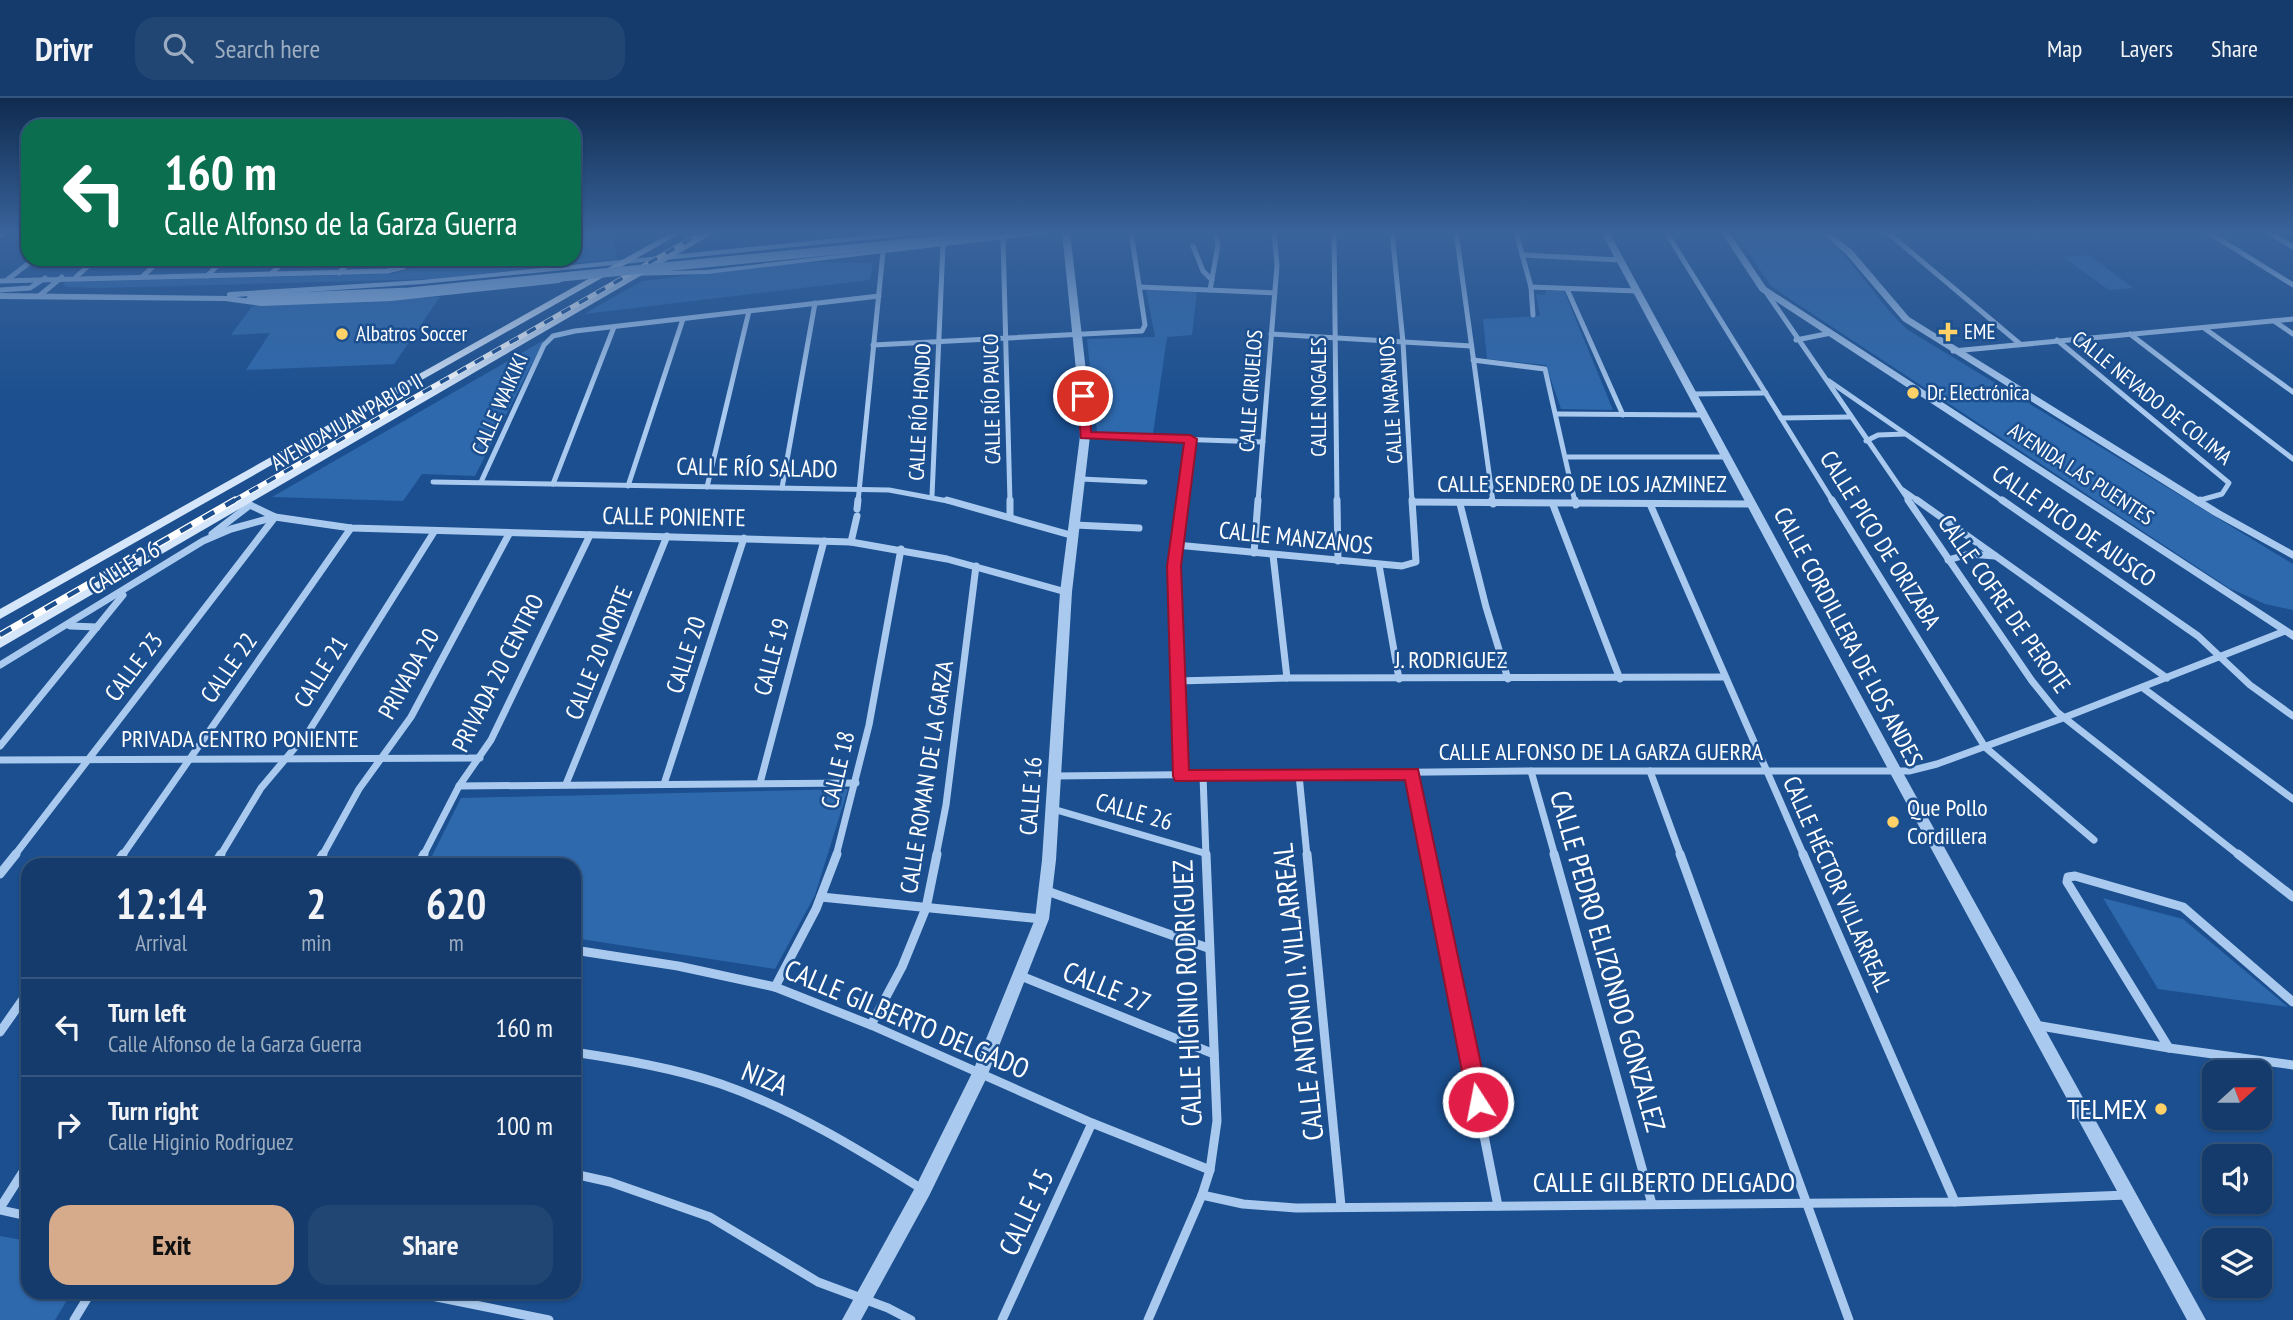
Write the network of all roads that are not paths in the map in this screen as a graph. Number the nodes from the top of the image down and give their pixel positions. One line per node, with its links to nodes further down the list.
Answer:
1 (44, 289): 31 (street)
2 (76, 289): 32 (street)
3 (331, 289): 34 (street)
4 (379, 289): 35 (street, bridge)
5 (437, 289): 35 (street, bridge)
6 (484, 289): 34 (street)
7 (567, 289): 28 (main road)
8 (578, 289): 28 (main road, AVENIDA JUAN PABLO II)
9 (617, 289): 90 (main road, AVENIDA JUAN PABLO II)
10 (880, 289): 33 (street)
11 (942, 289): 53 (street, CALLE RÍO HONDO)
12 (1005, 289): 50 (street, CALLE RÍO PAUCO)
13 (1073, 289): 48 (street, CALLE 16)
14 (1140, 289): 48 (street)
15 (1193, 289): 26 (street)
16 (1275, 289): 29 (street, CALLE CIRUELOS)
17 (1336, 289): 49 (street, CALLE NOGALES)
18 (1398, 289): 54 (street, CALLE NARANJOS)
19 (1464, 289): 57 (street)
20 (1531, 289): 38 (street)
21 (1567, 289): 27 (street); 65 (street)
22 (1701, 289): 62 (street, CALLE PICO DE ORIZABA)
23 (1763, 289): 44 (street, AVENIDA LAS PUENTES); 51 (street, CALLE COFRE DE PEROTE)
24 (1880, 289): 58 (street, AVENIDA LAS PUENTES)
25 (1955, 289): 55 (street)
26 (1210, 290): 29 (street)
27 (1637, 291): 63 (street, CALLE CORDILLERA DE LOS ANDES)
28 (572, 292): 123 (main road, AVENIDA JUAN PABLO II)
29 (1275, 293): 45 (street, CALLE CIRUELOS)
30 (0, 296): 31 (street)
31 (39, 296): 32 (street)
32 (102, 296): 34 (street)
33 (879, 296): 36 (street); 56 (street)
34 (227, 297): 35 (street)
35 (254, 297)
36 (815, 303): 37 (street); 85 (street)
37 (749, 311): 39 (street); 83 (street)
38 (1533, 315)
39 (683, 319): 42 (street); 82 (street)
40 (2293, 319): 41 (street)
41 (2273, 321): 43 (street); 47 (street)
42 (614, 327): 79 (street, CALLE WAIKIKI); 81 (street)
43 (2203, 327): 46 (street); 61 (street)
44 (1831, 333): 51 (street); 126 (street, AVENIDA LAS PUENTES)
45 (1271, 334): 49 (street); 73 (street, CALLE CIRUELOS)
46 (2130, 334): 52 (street); 76 (street)
47 (2293, 334)
48 (1078, 336): 50 (street); 70 (street, CALLE 16)
49 (1335, 338): 54 (street); 117 (street, CALLE NOGALES)
50 (1007, 339): 53 (street); 98 (street, CALLE RÍO PAUCO)
51 (1796, 340): 60 (street, CALLE COFRE DE PEROTE)
52 (2056, 340): 55 (street); 88 (street, CALLE NEVADO DE COLIMA)
53 (940, 342): 56 (street); 87 (street, CALLE RÍO HONDO)
54 (1403, 342): 57 (street); 89 (street, CALLE NARANJOS)
55 (2020, 344): 58 (street)
56 (873, 345): 86 (street)
57 (1471, 346): 59 (street)
58 (1953, 351): 88 (street, AVENIDA LAS PUENTES)
59 (1473, 360): 64 (street); 92 (street)
60 (1825, 379): 67 (street, CALLE COFRE DE PEROTE); 69 (street, CALLE PICO DE AJUSCO)
61 (2293, 392)
62 (1766, 393): 63 (street); 68 (street, CALLE PICO DE ORIZABA)
63 (1692, 394): 66 (street, CALLE CORDILLERA DE LOS ANDES)
64 (1556, 414): 65 (street); 74 (street)
65 (1623, 415): 66 (street)
66 (1703, 415): 75 (street, CALLE CORDILLERA DE LOS ANDES)
67 (1850, 417): 68 (street); 72 (street, CALLE COFRE DE PEROTE)
68 (1782, 418): 141 (street, CALLE PICO DE ORIZABA)
69 (1906, 434): 72 (street); 128 (street, CALLE PICO DE AJUSCO)
70 (1085, 436): 71 (street); 77 (street, CALLE 16)
71 (1190, 439): 73 (street); 110 (street)
72 (1866, 441): 84 (street, CALLE COFRE DE PEROTE)
73 (1263, 442): 112 (street, CALLE CIRUELOS)
74 (1566, 457): 75 (street); 96 (street)
75 (1726, 457): 94 (street, CALLE CORDILLERA DE LOS ANDES)
76 (2293, 459)
77 (1081, 479): 80 (street); 101 (street, CALLE 16)
78 (433, 482): 79 (street, CALLE RÍO SALADO)
79 (481, 482): 81 (street, CALLE RÍO SALADO)
80 (1145, 482)
81 (554, 484): 82 (street, CALLE RÍO SALADO)
82 (628, 486): 83 (street, CALLE RÍO SALADO)
83 (707, 487): 85 (street, CALLE RÍO SALADO)
84 (1900, 487): 115 (street); 116 (street, CALLE COFRE DE PEROTE)
85 (782, 488): 86 (street, CALLE RÍO SALADO)
86 (859, 489): 87 (street, CALLE RÍO SALADO); 109 (street)
87 (932, 496): 98 (street, CALLE RÍO SALADO)
88 (2197, 501): 114 (street, AVENIDA LAS PUENTES)
89 (1414, 502): 91 (street, CALLE SENDERO DE LOS JAZMINEZ); 118 (street, CALLE NARANJOS)
90 (248, 503): 97 (street); 107 (street); 127 (main road, AVENIDA JUAN PABLO II)
91 (1461, 504): 92 (street, CALLE SENDERO DE LOS JAZMINEZ); 134 (street)
92 (1493, 504): 95 (street, CALLE SENDERO DE LOS JAZMINEZ)
93 (1650, 504): 94 (street, CALLE SENDERO DE LOS JAZMINEZ); 96 (street, CALLE SENDERO DE LOS JAZMINEZ); 130 (street, CALLE HÉCTOR VILLARREAL)
94 (1751, 504): 151 (street, CALLE CORDILLERA DE LOS ANDES)
95 (1553, 505): 96 (street, CALLE SENDERO DE LOS JAZMINEZ); 135 (street)
96 (1576, 505)
97 (275, 517): 99 (street, CALLE PONIENTE); 107 (street, CALLE 26); 147 (street, CALLE 23)
98 (1010, 517): 101 (street, CALLE RÍO SALADO)
99 (351, 528): 102 (street, CALLE PONIENTE); 142 (street, CALLE 22)
100 (1139, 528): 101 (street, CALLE RÍO SALADO)
101 (1074, 530): 122 (street, CALLE 16)
102 (434, 532): 103 (street, CALLE PONIENTE); 143 (street, CALLE 21)
103 (509, 534): 104 (street, CALLE PONIENTE); 144 (street, PRIVADA 20)
104 (590, 535): 105 (street, CALLE PONIENTE); 145 (street, PRIVADA 20 CENTRO)
105 (667, 536): 106 (street, CALLE PONIENTE); 159 (street, CALLE 20 NORTE)
106 (744, 538): 108 (street, CALLE PONIENTE); 160 (street, CALLE 20)
107 (203, 541): 121 (street, CALLE 26)
108 (824, 541): 109 (street, CALLE PONIENTE); 157 (street, CALLE 19)
109 (851, 542): 111 (street, CALLE PONIENTE)
110 (1176, 545): 112 (street, CALLE MANZANOS); 136 (street)
111 (901, 549): 120 (street, CALLE PONIENTE); 158 (street, CALLE 18)
112 (1254, 553): 113 (street, CALLE MANZANOS)
113 (1273, 555): 117 (street, CALLE MANZANOS); 131 (street)
114 (2293, 556)
115 (2000, 557): 116 (street); 132 (street)
116 (1948, 560): 139 (street, CALLE COFRE DE PEROTE)
117 (1338, 561): 119 (street, CALLE MANZANOS)
118 (1413, 564): 119 (street, CALLE MANZANOS)
119 (1378, 565): 133 (street)
120 (976, 566): 122 (street, CALLE PONIENTE); 174 (street, CALLE ROMAN DE LA GARZA)
121 (128, 589): 124 (street); 125 (street, CALLE 26)
122 (1066, 592): 154 (street, CALLE 16)
123 (0, 615)
124 (97, 626): 125 (street); 140 (street)
125 (64, 627): 129 (street, CALLE 26)
126 (2290, 632): 128 (street, CALLE ALFONSO DE LA GARZA GUERRA)
127 (0, 643)
128 (2221, 658): 132 (street, CALLE ALFONSO DE LA GARZA GUERRA); 138 (street, CALLE PICO DE AJUSCO)
129 (0, 665)
130 (1724, 677): 135 (street, J. RODRIGUEZ); 148 (street, CALLE HÉCTOR VILLARREAL)
131 (1287, 678): 133 (street, J. RODRIGUEZ); 136 (street, J. RODRIGUEZ)
132 (2167, 678): 137 (street, CALLE ALFONSO DE LA GARZA GUERRA)
133 (1399, 679): 134 (street, J. RODRIGUEZ)
134 (1508, 679): 135 (street, J. RODRIGUEZ)
135 (1620, 679)
136 (1177, 681): 155 (street)
137 (2143, 688): 139 (street, CALLE ALFONSO DE LA GARZA GUERRA); 162 (street)
138 (2293, 716)
139 (2063, 718): 141 (street, CALLE ALFONSO DE LA GARZA GUERRA); 173 (street, CALLE COFRE DE PEROTE)
140 (0, 746)
141 (1985, 747): 151 (street, CALLE ALFONSO DE LA GARZA GUERRA); 164 (street, CALLE PICO DE ORIZABA)
142 (190, 757): 143 (street, PRIVADA CENTRO PONIENTE); 147 (street, PRIVADA CENTRO PONIENTE); 166 (street, CALLE 22)
143 (285, 758): 144 (street, PRIVADA CENTRO PONIENTE); 167 (street, CALLE 21)
144 (382, 758): 145 (street, PRIVADA CENTRO PONIENTE); 168 (street, PRIVADA 20)
145 (480, 758): 161 (street, PRIVADA 20 CENTRO)
146 (0, 760): 147 (street, PRIVADA CENTRO PONIENTE)
147 (88, 760): 170 (street, CALLE 23)
148 (1766, 770): 150 (street, CALLE ALFONSO DE LA GARZA GUERRA); 151 (street, CALLE ALFONSO DE LA GARZA GUERRA); 197 (street, CALLE HÉCTOR VILLARREAL)
149 (1531, 771): 150 (street, CALLE ALFONSO DE LA GARZA GUERRA); 152 (street, CALLE ALFONSO DE LA GARZA GUERRA); 199 (street, CALLE PEDRO ELIZONDO GONZALEZ)
150 (1650, 771): 198 (street)
151 (1895, 771): 183 (street, CALLE CORDILLERA DE LOS ANDES)
152 (1412, 773): 153 (street, CALLE ALFONSO DE LA GARZA GUERRA); 201 (street)
153 (1299, 775): 156 (street, CALLE ALFONSO DE LA GARZA GUERRA); 200 (street, CALLE ANTONIO I. VILLARREAL)
154 (1055, 776): 155 (street, CALLE ALFONSO DE LA GARZA GUERRA); 163 (street, CALLE 16)
155 (1181, 776): 156 (street, CALLE ALFONSO DE LA GARZA GUERRA)
156 (1203, 776): 165 (street, CALLE HIGINIO RODRIGUEZ)
157 (760, 783): 158 (street); 160 (street)
158 (856, 783): 172 (street, CALLE 18)
159 (566, 784): 160 (street); 161 (street)
160 (664, 784)
161 (459, 786): 169 (street, PRIVADA 20 CENTRO)
162 (2293, 799)
163 (1053, 809): 165 (street, CALLE 26); 171 (street, CALLE 16)
164 (2094, 839)
165 (1204, 853): 176 (street, CALLE HIGINIO RODRIGUEZ)
166 (120, 858)
167 (219, 858)
168 (320, 858)
169 (422, 858)
170 (0, 874)
171 (1047, 891): 175 (street, CALLE 16); 176 (street)
172 (821, 897): 174 (street); 179 (street, CALLE 18)
173 (2293, 897)
174 (926, 908): 175 (street); 182 (street, CALLE ROMAN DE LA GARZA)
175 (1042, 919): 178 (street, CALLE 16)
176 (1208, 948): 187 (street, CALLE HIGINIO RODRIGUEZ)
177 (581, 951): 179 (street, CALLE GILBERTO DELGADO)
178 (1021, 976): 187 (street, CALLE 27); 189 (street, CALLE 16)
179 (775, 986): 182 (street, CALLE GILBERTO DELGADO)
180 (21, 1002): 184 (street)
181 (2293, 1002): 185 (street)
182 (871, 1025): 189 (street, CALLE GILBERTO DELGADO)
183 (2035, 1025): 185 (street); 196 (street, CALLE CORDILLERA DE LOS ANDES)
184 (0, 1032)
185 (2169, 1048): 188 (street)
186 (581, 1053): 194 (street, NIZA)
187 (1214, 1054): 191 (street, CALLE HIGINIO RODRIGUEZ)
188 (2293, 1065)
189 (980, 1074): 190 (street, CALLE GILBERTO DELGADO); 194 (street, CALLE 16)
190 (1092, 1123): 191 (street, CALLE GILBERTO DELGADO); 211 (street, CALLE 15)
191 (1210, 1170): 195 (street, CALLE HIGINIO RODRIGUEZ)
192 (21, 1175): 202 (street)
193 (581, 1176): 206 (street)
194 (923, 1190): 206 (street, CALLE 16)
195 (1202, 1195): 200 (street, CALLE GILBERTO DELGADO); 212 (street, CALLE HIGINIO RODRIGUEZ)
196 (2127, 1195): 197 (street, CALLE GILBERTO DELGADO); 214 (street, CALLE CORDILLERA DE LOS ANDES)
197 (1955, 1202): 198 (street, CALLE GILBERTO DELGADO)
198 (1806, 1203): 199 (street, CALLE GILBERTO DELGADO); 213 (street)
199 (1652, 1204): 201 (street, CALLE GILBERTO DELGADO)
200 (1341, 1206): 201 (street, CALLE GILBERTO DELGADO)
201 (1499, 1206)
202 (0, 1209): 203 (street)
203 (21, 1214)
204 (87, 1299): 207 (street)
205 (446, 1299): 208 (street)
206 (863, 1299): 209 (street, CALLE 16); 210 (street)
207 (74, 1320)
208 (549, 1320)
209 (851, 1320)
210 (911, 1320)
211 (1002, 1320)
212 (1148, 1320)
213 (1849, 1320)
214 (2197, 1320)

